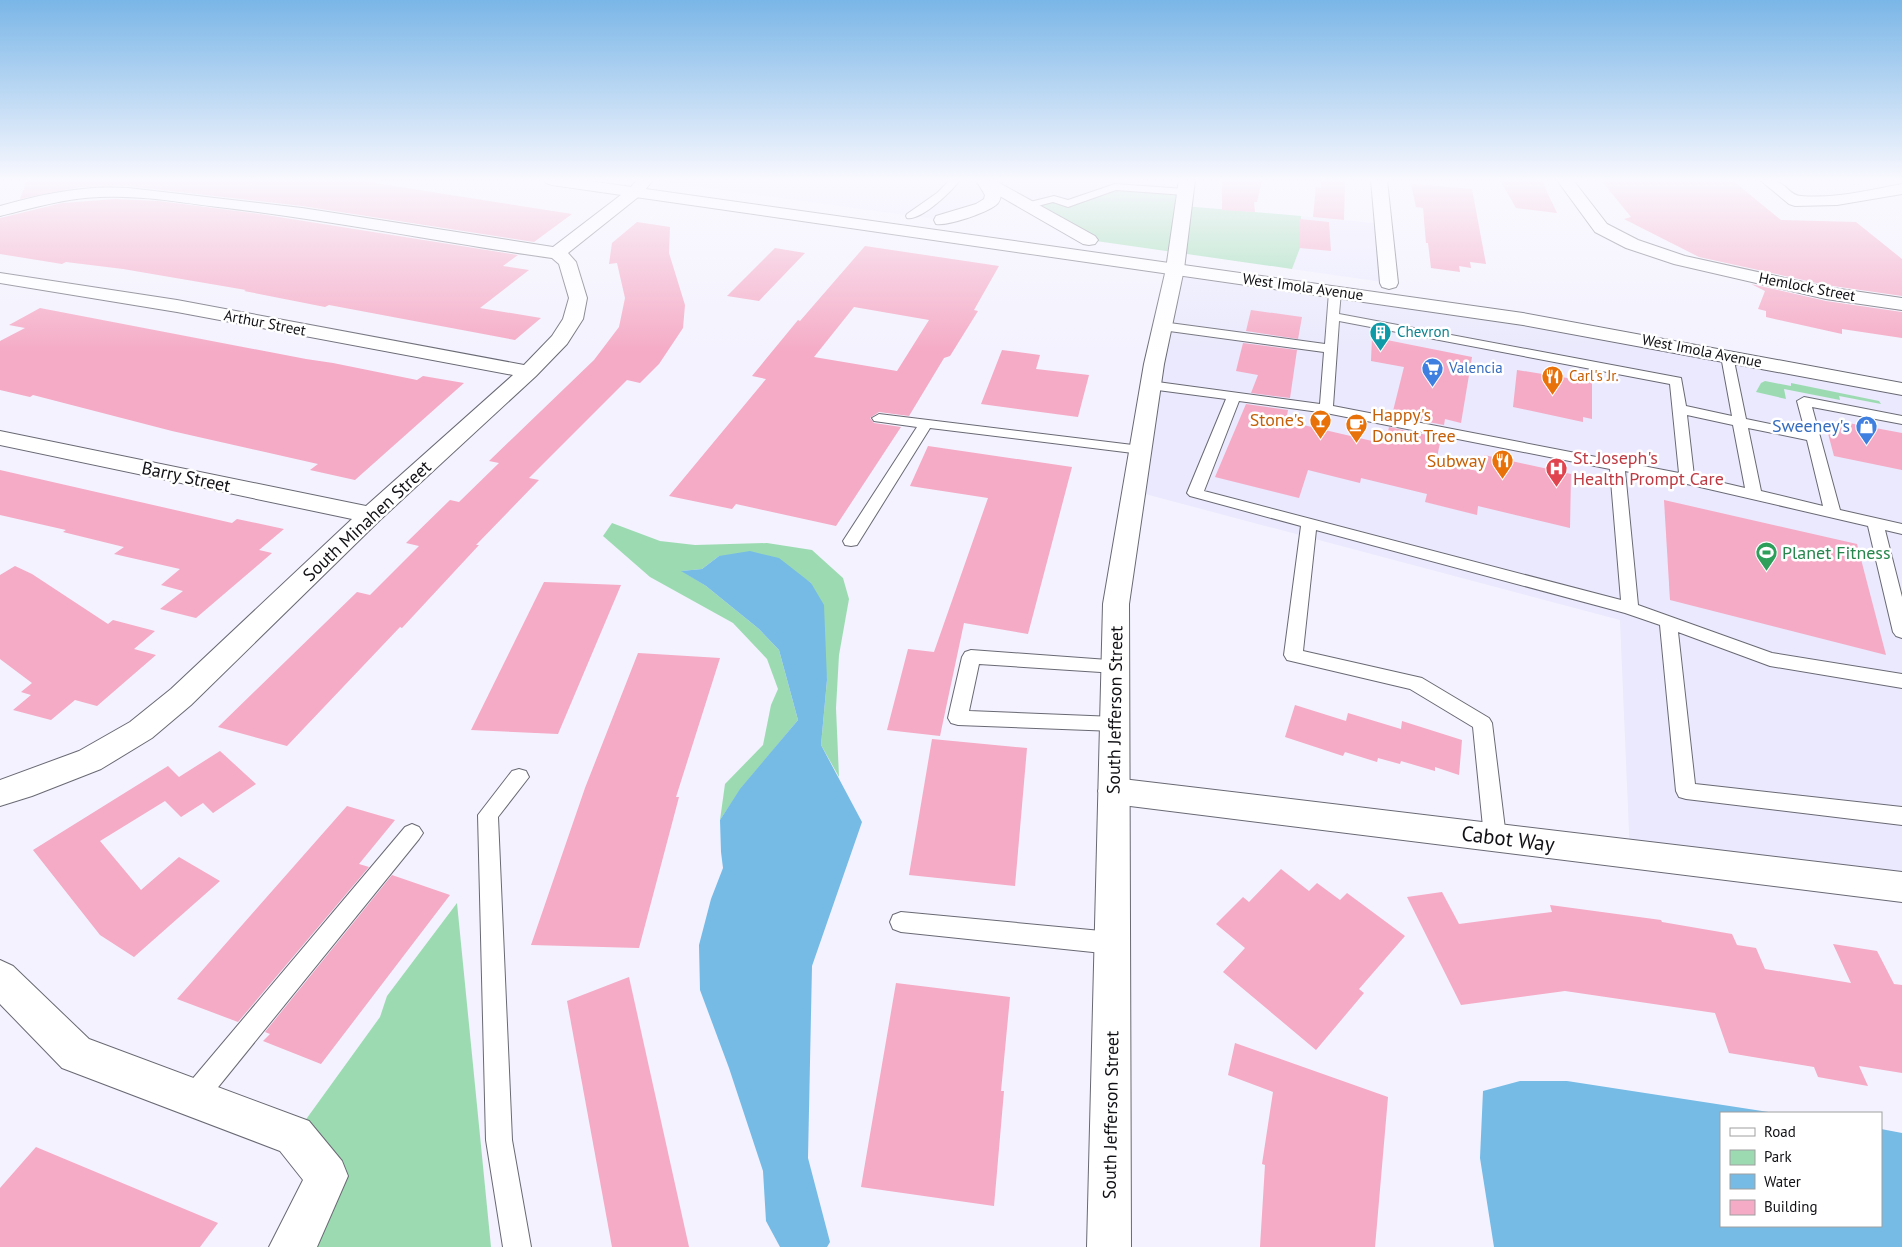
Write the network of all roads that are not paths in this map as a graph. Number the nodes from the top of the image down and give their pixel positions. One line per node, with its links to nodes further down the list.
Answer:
1 (466, 238): 10 (street)
2 (575, 238): 10 (street)
3 (1018, 238): 11 (street, West Imola Avenue)
4 (1076, 238): 9 (street, West Imola Avenue)
5 (1086, 238): 9 (street)
6 (1179, 238): 11 (street, South Jefferson Street)
7 (1385, 238): 13 (street)
8 (1621, 238): 15 (street, Hemlock Street)
9 (1089, 240): 11 (street, West Imola Avenue)
10 (557, 253): 21 (street, South Minahen Street)
11 (1176, 261): 13 (street, West Imola Avenue); 14 (street, West Imola Avenue); 18 (street, South Jefferson Street)
12 (0, 278): 21 (street, Arthur Street)
13 (1389, 283): 17 (street, West Imola Avenue)
14 (1335, 292): 16 (lane); 20 (street, West Imola Avenue)
15 (1902, 304)
16 (1332, 316): 19 (lane); 26 (lane)
17 (1655, 325)
18 (1162, 326): 19 (lane); 22 (street, South Jefferson Street)
19 (1331, 349): 25 (lane)
20 (1727, 356): 23 (street, West Imola Avenue); 29 (lane)
21 (529, 372): 38 (street, South Minahen Street)
22 (1150, 385): 24 (lane); 33 (street, South Jefferson Street)
23 (1902, 389)
24 (1232, 398): 25 (lane); 40 (lane)
25 (1326, 409): 34 (lane)
26 (1679, 409): 29 (lane); 35 (lane)
27 (879, 418): 30 (lane)
28 (1902, 420): 31 (lane)
29 (1740, 422): 31 (lane); 36 (lane)
30 (926, 424): 33 (lane); 42 (lane)
31 (1813, 437): 37 (lane)
32 (0, 438): 38 (street, Barry Street)
33 (1141, 450): 46 (street, South Jefferson Street)
34 (1617, 466): 35 (lane); 43 (lane)
35 (1687, 479): 36 (lane)
36 (1754, 494): 37 (lane)
37 (1833, 513): 39 (lane)
38 (371, 515): 51 (street, South Minahen Street)
39 (1875, 522): 41 (lane); 45 (lane)
40 (1309, 523): 43 (lane); 54 (lane)
41 (1902, 529)
42 (851, 541)
43 (1630, 608): 44 (lane)
44 (1668, 622): 47 (lane); 52 (lane)
45 (1902, 632)
46 (1116, 666): 48 (street, South Jefferson Street); 48 (lane)
47 (1902, 681)
48 (1115, 724): 50 (street, South Jefferson Street)
49 (519, 776): 61 (lane)
50 (1114, 792): 54 (street, Cabot Way); 57 (street, South Jefferson Street)
51 (0, 793)
52 (1902, 816)
53 (412, 833): 59 (lane)
54 (1495, 837): 55 (street, Cabot Way)
55 (1902, 887)
56 (901, 922): 57 (lane)
57 (1112, 943): 62 (street, South Jefferson Street)
58 (0, 978): 59 (street)
59 (192, 1098): 60 (street)
60 (291, 1247)
61 (517, 1247)
62 (1109, 1247)

